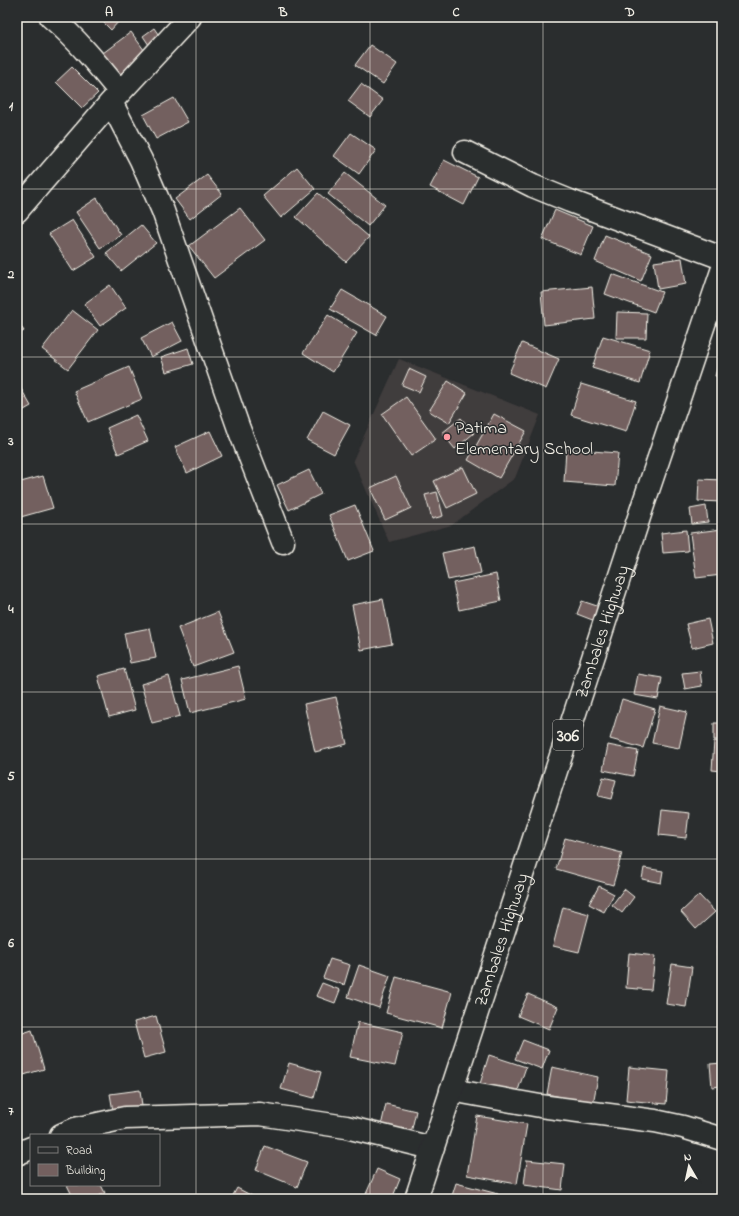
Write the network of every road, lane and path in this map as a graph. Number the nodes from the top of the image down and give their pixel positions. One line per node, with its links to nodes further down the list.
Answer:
1 (51, 17): 3 (street)
2 (190, 17): 3 (street)
3 (115, 97): 5 (street); 8 (street)
4 (465, 152): 6 (street)
5 (17, 211)
6 (722, 258)
7 (722, 271): 9 (street, Zambales Highway / 306)
8 (283, 542)
9 (451, 1090): 11 (street); 13 (street, Zambales Highway / 306)
10 (63, 1134): 13 (street)
11 (722, 1139)
12 (30, 1148): 14 (street)
13 (432, 1148): 15 (street, Zambales Highway / 306)
14 (17, 1154)
15 (416, 1199)

